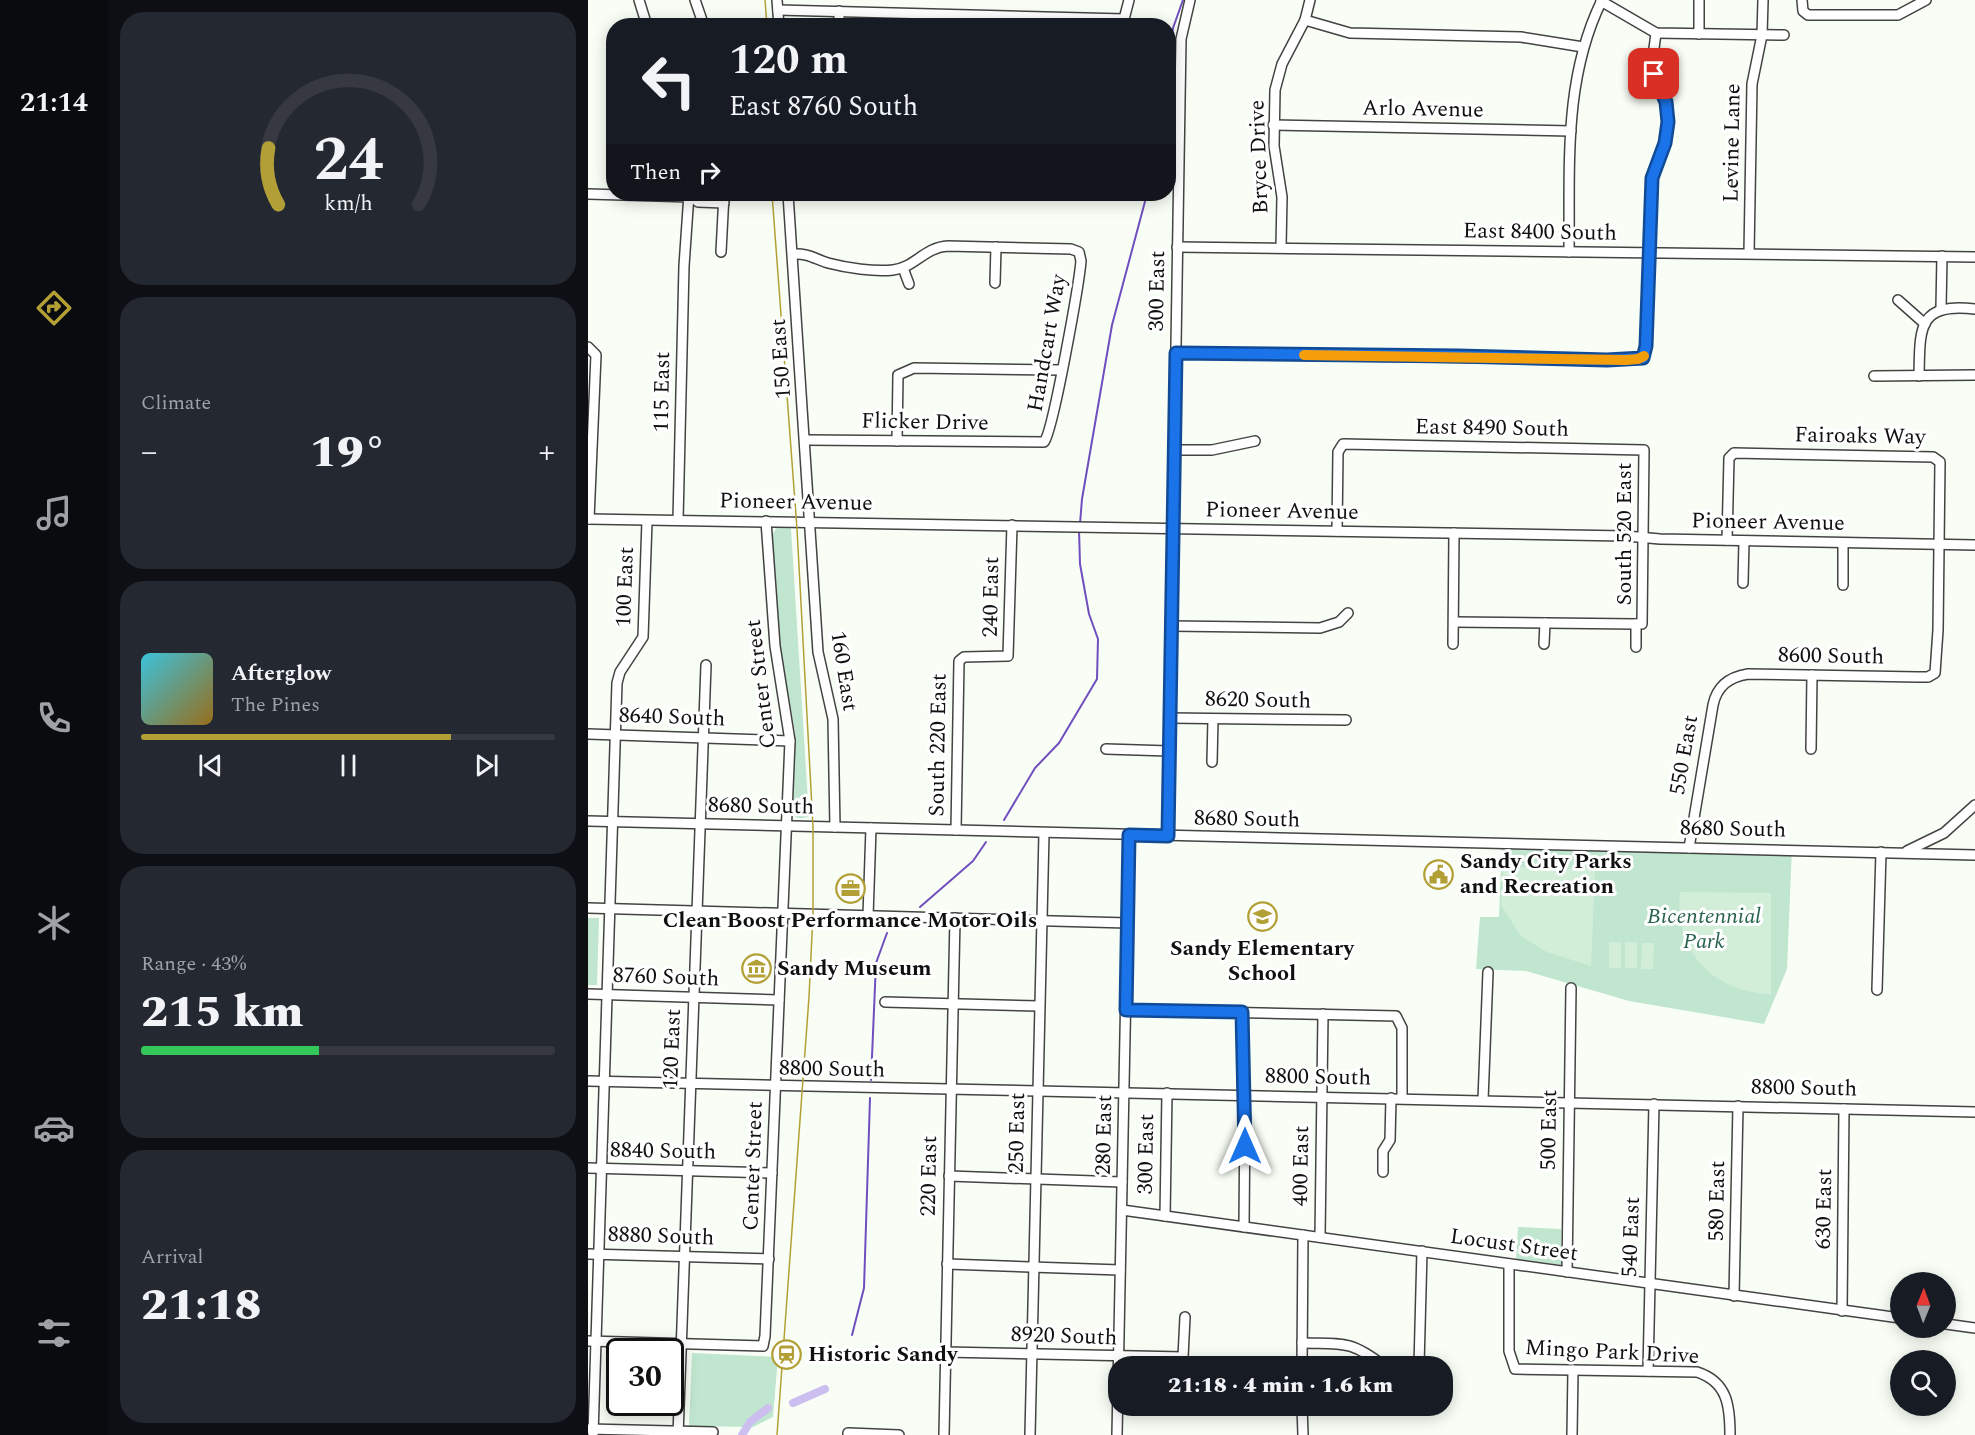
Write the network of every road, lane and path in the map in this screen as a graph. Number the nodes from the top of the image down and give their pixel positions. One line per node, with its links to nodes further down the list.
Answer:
1 (639, 0): 14 (street)
2 (695, 0): 15 (street)
3 (1129, 0): 19 (street)
4 (1190, 0): 34 (street, 300 East)
5 (1310, 0): 20 (street, Bryce Drive)
6 (1699, 0): 22 (street)
7 (1762, 0): 23 (street, Levine Lane)
8 (1802, 0): 9 (street)
9 (1926, 0)
10 (1601, 1): 21 (street); 25 (street)
11 (778, 5): 12 (street)
12 (839, 12): 13 (street); 16 (street)
13 (931, 14): 17 (street); 18 (street)
14 (645, 18)
15 (701, 18)
16 (839, 18)
17 (931, 18)
18 (983, 18)
19 (1124, 18)
20 (1305, 20): 25 (street); 26 (street, Bryce Drive)
21 (1656, 33): 22 (street); 38 (street)
22 (1699, 34): 23 (street)
23 (1762, 35): 24 (street); 39 (street, Levine Lane)
24 (1784, 35)
25 (1583, 47): 27 (street)
26 (1274, 126): 27 (street, Arlo Avenue); 35 (street, Bryce Drive)
27 (1571, 131): 37 (street)
28 (588, 194): 29 (street)
29 (606, 194)
30 (691, 201): 64 (street, 115 East)
31 (724, 201): 36 (street)
32 (789, 201): 40 (street, 150 East)
33 (996, 247): 43 (street, Handcart Way); 44 (street); 52 (street, Handcart Way)
34 (1177, 247): 35 (street, East 8400 South); 51 (street, 300 East)
35 (1281, 248): 37 (street, East 8400 South)
36 (721, 252)
37 (1569, 252): 38 (street, East 8400 South)
38 (1649, 252): 39 (street, East 8400 South); 51 (street)
39 (1749, 253): 41 (street, East 8400 South)
40 (793, 254): 43 (street); 56 (street, 150 East)
41 (1942, 256): 42 (street, East 8400 South); 47 (street)
42 (1975, 257)
43 (903, 268): 45 (street)
44 (995, 283)
45 (909, 284)
46 (1898, 300): 49 (street)
47 (1941, 308): 48 (street); 49 (street)
48 (1975, 309)
49 (1925, 324): 55 (street)
50 (588, 347): 62 (street)
51 (1176, 353): 60 (street, 300 East)
52 (1061, 370): 57 (street); 59 (street, Handcart Way)
53 (1975, 375): 55 (street)
54 (1874, 376): 55 (street)
55 (1919, 376)
56 (806, 440): 57 (street, Flicker Drive); 66 (street, 150 East)
57 (897, 441): 59 (street, Flicker Drive)
58 (1255, 441): 60 (street)
59 (1044, 442)
60 (1173, 450): 68 (street, 300 East)
61 (1644, 450): 69 (street, East 8490 South); 71 (street, South 520 East)
62 (589, 519): 63 (street, Pioneer Avenue)
63 (647, 520): 64 (street, Pioneer Avenue); 95 (street, 100 East)
64 (678, 520): 65 (street, Pioneer Avenue)
65 (766, 521): 66 (street, Pioneer Avenue); 97 (street, Center Street)
66 (811, 522): 67 (street, Pioneer Avenue); 107 (street, 160 East)
67 (1012, 525): 68 (street, Pioneer Avenue); 87 (street, 240 East)
68 (1172, 529): 69 (street, Pioneer Avenue); 83 (street, 300 East)
69 (1337, 531): 70 (street, Pioneer Avenue)
70 (1454, 533): 71 (street, Pioneer Avenue); 80 (street)
71 (1644, 538): 72 (street, Pioneer Avenue); 82 (street, South 520 East)
72 (1727, 540): 73 (street, Pioneer Avenue); 75 (street, Fairoaks Way)
73 (1744, 541): 74 (street, Pioneer Avenue); 77 (street)
74 (1843, 543): 75 (street, Pioneer Avenue); 78 (street)
75 (1939, 544): 76 (street, Pioneer Avenue); 89 (street, 8600 South)
76 (1975, 545)
77 (1743, 583)
78 (1843, 585)
79 (1348, 613): 83 (street)
80 (1454, 622): 81 (street); 84 (street)
81 (1545, 623): 82 (street); 85 (street)
82 (1636, 624): 86 (street, South 520 East)
83 (1170, 626): 91 (street, 300 East)
84 (1453, 644)
85 (1544, 644)
86 (1636, 647)
87 (959, 661): 109 (street, South 220 East)
88 (706, 665): 96 (street, 120 East)
89 (1812, 675): 90 (street, 8600 South); 99 (street)
90 (1734, 677): 113 (street, 550 East)
91 (1169, 718): 92 (street, 8620 South); 100 (street, 300 East)
92 (1213, 719): 93 (street, 8620 South); 101 (street)
93 (1347, 720)
94 (588, 734): 95 (street, 8640 South)
95 (615, 735): 96 (street, 8640 South); 104 (street)
96 (702, 738): 97 (street, 8640 South); 105 (street, 120 East)
97 (790, 741): 106 (street, Center Street)
98 (1106, 749): 100 (street)
99 (1811, 749)
100 (1169, 751): 112 (street, 300 East)
101 (1212, 762)
102 (1975, 805): 115 (street)
103 (588, 821): 104 (street, 8680 South)
104 (612, 822): 105 (street, 8680 South); 118 (street)
105 (699, 824): 106 (street, 8680 South); 119 (street, 120 East)
106 (786, 826): 107 (street, 8680 South); 120 (street, Center Street)
107 (835, 827): 108 (street, 8680 South)
108 (871, 828): 109 (street, 8680 South); 121 (street)
109 (956, 830): 110 (street, 8680 South)
110 (1044, 832): 111 (street, 8680 South); 123 (street, 250 East)
111 (1129, 835): 112 (street, 8680 South); 124 (street, 280 East)
112 (1168, 836): 113 (street, 8680 South)
113 (1689, 848): 114 (street, 8680 South)
114 (1881, 852): 115 (street, 8680 South); 127 (street)
115 (1905, 852): 116 (street, 8680 South)
116 (1975, 855)
117 (588, 908): 118 (street)
118 (610, 909): 119 (street); 129 (street)
119 (696, 911): 120 (street); 130 (street, 120 East)
120 (783, 913): 121 (street); 131 (street, Center Street)
121 (868, 916): 122 (street)
122 (955, 918): 123 (street); 133 (street, 220 East)
123 (1041, 920): 124 (street); 134 (street, 250 East)
124 (1128, 923): 135 (street, 280 East)
125 (1488, 972): 150 (street)
126 (1571, 988): 151 (street, 500 East)
127 (1877, 990)
128 (588, 994): 129 (street, 8760 South)
129 (607, 995): 130 (street, 8760 South); 139 (street)
130 (693, 998): 131 (street, 8760 South); 140 (street, 120 East)
131 (779, 1000): 141 (street, Center Street)
132 (885, 1002): 133 (street)
133 (953, 1004): 134 (street); 142 (street, 220 East)
134 (1039, 1006): 143 (street, 250 East)
135 (1126, 1010): 136 (street); 144 (street, 280 East)
136 (1242, 1012): 137 (street); 146 (street)
137 (1323, 1014): 147 (street, 400 East); 149 (street)
138 (588, 1081): 139 (street, 8800 South)
139 (604, 1082): 140 (street, 8800 South); 157 (street)
140 (691, 1084): 141 (street, 8800 South); 158 (street, 120 East)
141 (776, 1087): 142 (street, 8800 South); 160 (street, Center Street)
142 (951, 1090): 143 (street, 8800 South); 161 (street, 220 East)
143 (1038, 1091): 144 (street, 8800 South); 162 (street, 250 East)
144 (1124, 1092): 145 (street, 8800 South); 163 (street, 280 East)
145 (1167, 1093): 146 (street, 8800 South); 165 (street, 300 East)
146 (1245, 1094): 147 (street, 8800 South); 166 (street)
147 (1322, 1096): 148 (street, 8800 South); 168 (street, 400 East)
148 (1391, 1098): 149 (street, 8800 South); 159 (street)
149 (1402, 1098): 150 (street, 8800 South)
150 (1483, 1100): 151 (street, 8800 South)
151 (1569, 1102): 152 (street, 8800 South); 178 (street, 500 East)
152 (1654, 1104): 153 (street, 8800 South); 179 (street, 540 East)
153 (1738, 1106): 154 (street, 8800 South); 180 (street, 580 East)
154 (1845, 1108): 155 (street, 8800 South); 181 (street, 630 East)
155 (1975, 1112)
156 (588, 1168): 157 (street, 8840 South)
157 (602, 1168): 158 (street, 8840 South); 171 (street)
158 (688, 1171): 160 (street, 8840 South); 172 (street, 120 East)
159 (1383, 1172)
160 (772, 1173): 173 (street, Center Street)
161 (949, 1176): 162 (street); 174 (street, 220 East)
162 (1035, 1179): 163 (street); 176 (street, 250 East)
163 (1122, 1182): 164 (street, 280 East)
164 (1122, 1210): 165 (street, Locust Street); 177 (street, 280 East)
165 (1165, 1216): 166 (street, Locust Street)
166 (1244, 1227): 167 (street, Locust Street)
167 (1303, 1235): 168 (street, Locust Street); 189 (street, 400 East)
168 (1320, 1237): 169 (street, Locust Street)
169 (1422, 1251): 175 (street, Locust Street); 196 (street)
170 (588, 1254): 171 (street, 8880 South)
171 (599, 1254): 172 (street, 8880 South); 187 (street)
172 (685, 1256): 173 (street, 8880 South); 186 (street, 120 East)
173 (769, 1259): 188 (street, Center Street)
174 (947, 1264): 176 (street); 190 (street, 220 East)
175 (1509, 1264): 178 (street, Locust Street); 197 (street, Mingo Park Drive)
176 (1034, 1267): 177 (street); 191 (street, 250 East)
177 (1120, 1270): 192 (street, 280 East)
178 (1567, 1272): 179 (street, Locust Street)
179 (1649, 1284): 180 (street, Locust Street); 198 (street, 540 East)
180 (1734, 1296): 181 (street, Locust Street)
181 (1842, 1311): 183 (street, Locust Street)
182 (1185, 1317): 193 (street, 8920 South)
183 (1890, 1317)
184 (1956, 1325): 185 (street)
185 (1975, 1328)
186 (682, 1338)
187 (592, 1341): 202 (street)
188 (684, 1343)
189 (1302, 1343): 194 (street, 400 East); 195 (street)
190 (945, 1352): 191 (street, 8920 South); 207 (street, 220 East)
191 (1032, 1354): 192 (street, 8920 South); 208 (street, 250 East)
192 (1119, 1356)
193 (1183, 1356)
194 (1302, 1356)
195 (1371, 1356)
196 (1419, 1356)
197 (1573, 1370): 198 (street, Mingo Park Drive); 211 (street)
198 (1648, 1371): 212 (street, Mingo Park Drive)
199 (679, 1416): 204 (street, 120 East)
200 (1117, 1416): 209 (street, 280 East)
201 (1302, 1416): 210 (street)
202 (591, 1431): 204 (street)
203 (713, 1432): 204 (street)
204 (678, 1433)
205 (848, 1434): 206 (street)
206 (899, 1435)
207 (944, 1435)
208 (1030, 1435)
209 (1117, 1435)
210 (1303, 1435)
211 (1572, 1435)
212 (1730, 1435)

